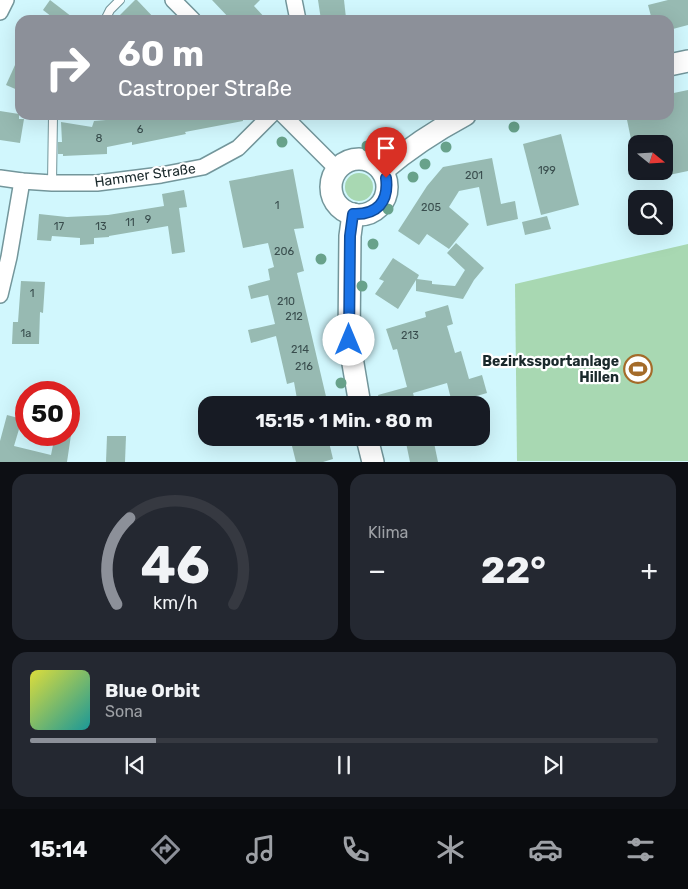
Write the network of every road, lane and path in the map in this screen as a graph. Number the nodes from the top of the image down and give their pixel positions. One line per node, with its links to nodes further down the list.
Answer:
1 (6, 0): 5 (street)
2 (120, 0): 6 (lane)
3 (173, 0): 7 (street)
4 (294, 0): 8 (street)
5 (0, 12)
6 (108, 15)
7 (188, 15)
8 (297, 15)
9 (688, 61): 10 (main road)
10 (674, 64)
11 (54, 120): 19 (lane)
12 (266, 120): 19 (street, Hammer Straße)
13 (288, 120): 15 (street)
14 (456, 120): 16 (main road)
15 (337, 169): 16 (main road); 20 (main road)
16 (382, 171): 20 (main road)
17 (0, 178): 18 (street, Hammer Straße)
18 (22, 181): 19 (street, Hammer Straße); 21 (street)
19 (52, 183)
20 (353, 214): 22 (main road)
21 (0, 295)
22 (358, 396)
23 (369, 446): 24 (main road)
24 (373, 462)

